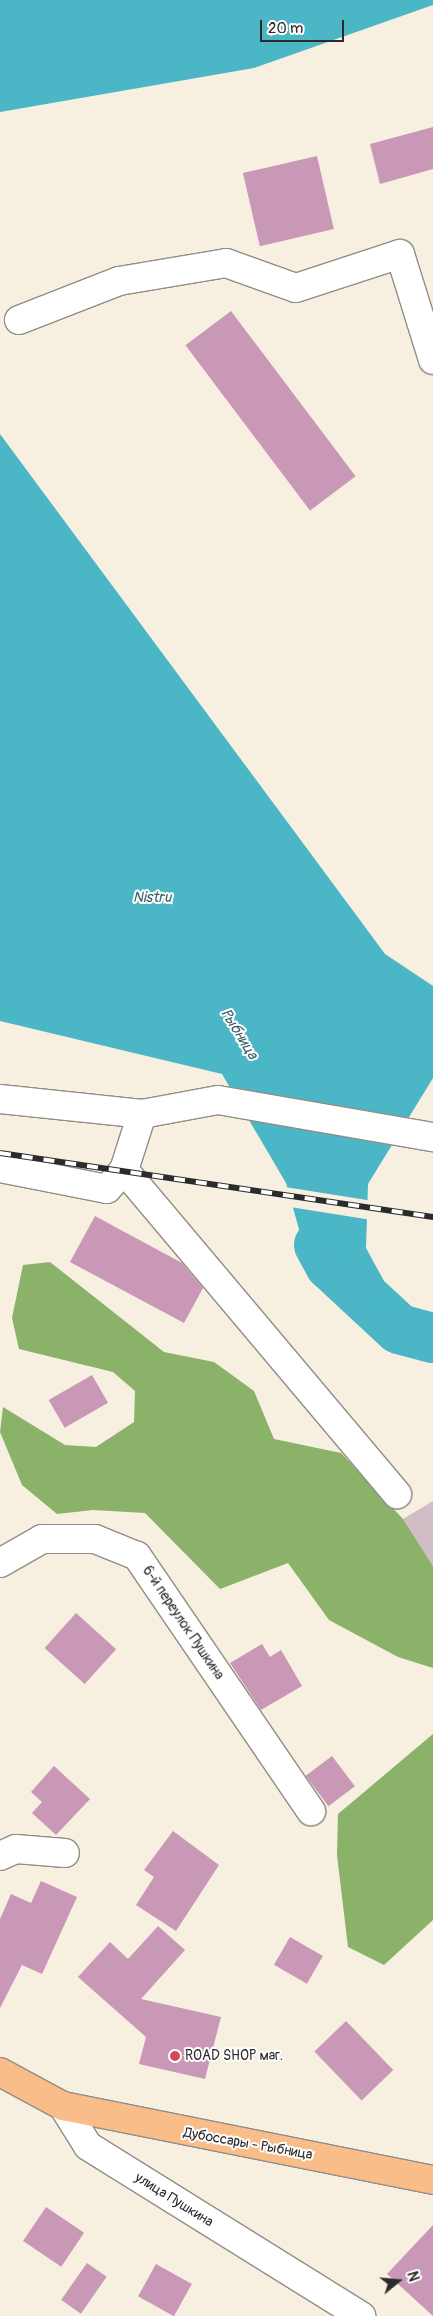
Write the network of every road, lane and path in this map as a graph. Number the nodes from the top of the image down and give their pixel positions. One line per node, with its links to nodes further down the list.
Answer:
1 (19, 320): 2 (street)
2 (433, 360)
3 (0, 1099): 4 (street)
4 (142, 1114): 5 (street); 7 (street)
5 (426, 1135)
6 (0, 1168): 7 (street)
7 (124, 1170): 8 (street)
8 (397, 1494)
9 (0, 1563): 10 (street, 6-й переулок Пушкина)
10 (311, 1810)
11 (65, 1853): 12 (street)
12 (0, 1856)
13 (0, 2072): 14 (highway, улица Пушкина)
14 (63, 2106): 15 (highway, Дубоссары - Рыбница); 16 (street, улица Пушкина)
15 (433, 2180)
16 (361, 2316)

